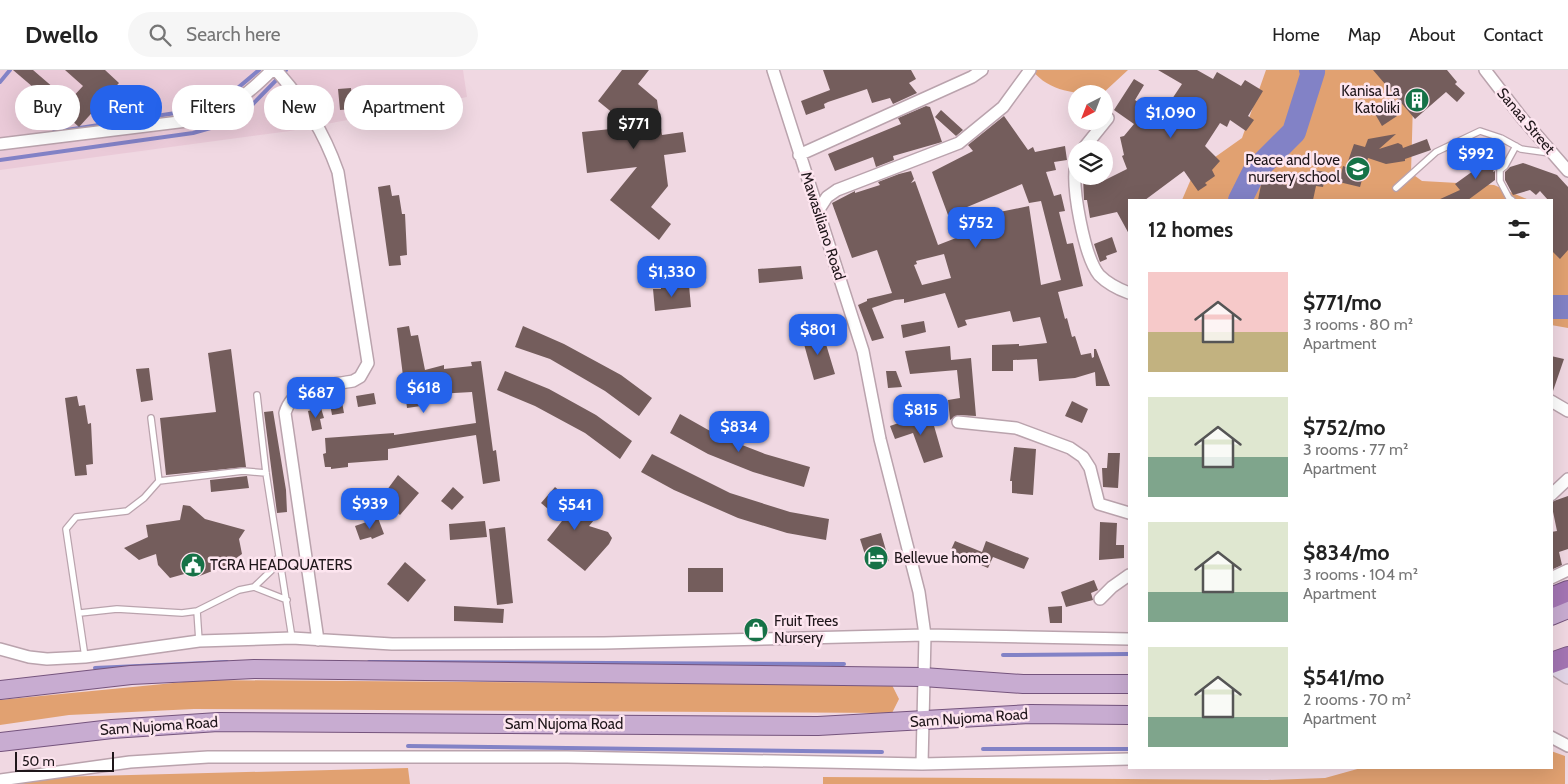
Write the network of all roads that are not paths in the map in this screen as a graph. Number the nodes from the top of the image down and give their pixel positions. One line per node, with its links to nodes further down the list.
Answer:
1 (272, 70): 9 (street)
2 (276, 70): 45 (street)
3 (773, 70): 12 (street, Mawasiliano Road)
4 (982, 70): 12 (street)
5 (1030, 70): 17 (street)
6 (1485, 70): 11 (street, Sanaa Street)
7 (1098, 130): 8 (street)
8 (1090, 140)
9 (0, 144)
10 (1516, 146): 11 (lane); 15 (lane); 16 (lane)
11 (1552, 153): 13 (street, Sanaa Street)
12 (799, 155): 17 (street, Mawasiliano Road)
13 (1568, 171)
14 (1075, 185): 18 (street)
15 (1396, 188)
16 (1510, 199)
17 (818, 211): 42 (street, Mawasiliano Road)
18 (1128, 292)
19 (257, 395): 24 (lane)
20 (1553, 401): 21 (street)
21 (1568, 411)
22 (151, 418): 26 (lane)
23 (958, 422): 28 (street)
24 (266, 473): 26 (lane); 29 (lane)
25 (1568, 479): 27 (street)
26 (159, 481): 40 (lane)
27 (1553, 493)
28 (1128, 513)
29 (278, 557): 33 (lane); 36 (lane)
30 (1568, 570): 32 (street)
31 (1128, 576): 37 (street)
32 (1553, 577)
33 (254, 587): 36 (lane); 39 (lane)
34 (1568, 591): 35 (highway)
35 (1553, 597)
36 (287, 600): 43 (lane)
37 (1100, 600)
38 (1568, 608): 41 (main road)
39 (197, 611): 40 (lane); 46 (lane)
40 (80, 614): 50 (lane)
41 (1553, 615)
42 (925, 635): 44 (street); 45 (street); 55 (street, Mawasiliano Road)
43 (292, 638): 45 (street); 46 (street)
44 (1128, 639)
45 (318, 640)
46 (199, 641): 50 (street)
47 (0, 648): 50 (street)
48 (1568, 649): 49 (main road)
49 (1553, 656)
50 (85, 657)
51 (1568, 657): 52 (highway)
52 (1553, 663)
53 (1553, 665): 54 (street)
54 (1568, 676)
55 (923, 677): 56 (main road, Sam Nujoma Road); 57 (main road, Sam Nujoma Road); 59 (street, Mawasiliano Road)
56 (1128, 684)
57 (0, 690)
58 (1128, 715): 59 (main road, Sam Nujoma Road)
59 (922, 720): 61 (main road, Sam Nujoma Road); 64 (street, Mawasiliano Road)
60 (1553, 738): 62 (street)
61 (0, 742)
62 (1568, 746)
63 (1128, 759): 64 (street)
64 (922, 764): 65 (street)
65 (0, 780)

